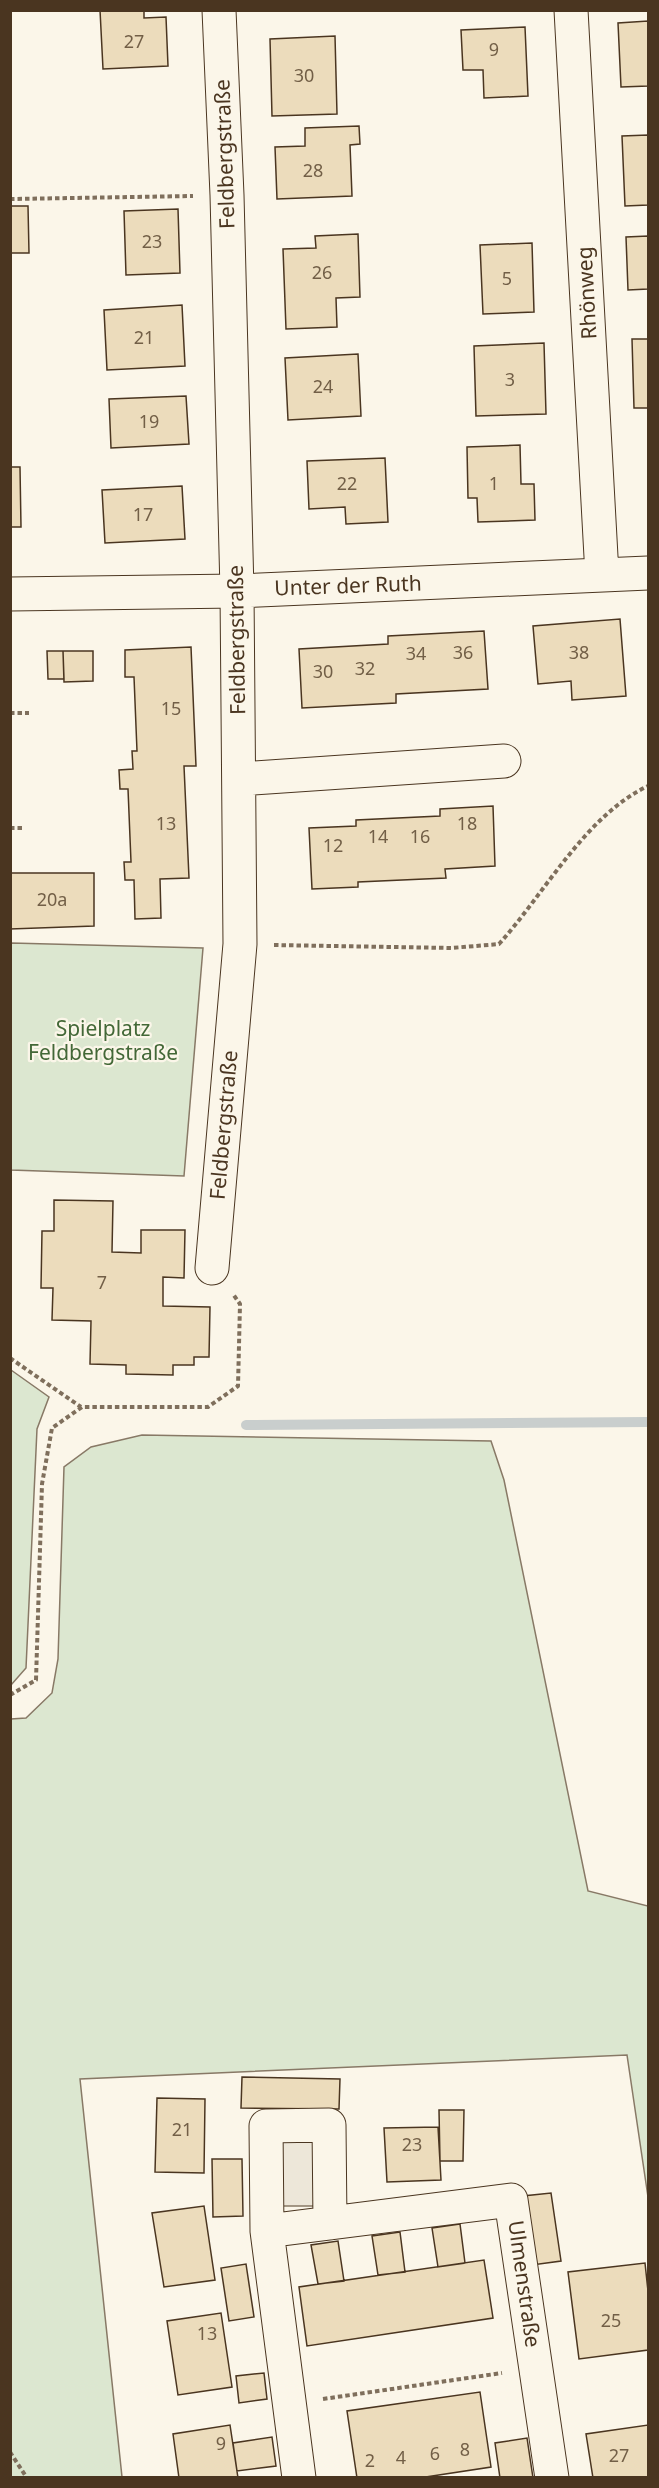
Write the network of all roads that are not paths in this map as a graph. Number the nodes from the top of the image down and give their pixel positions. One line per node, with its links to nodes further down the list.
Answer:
1 (219, 10): 5 (street, Feldbergstraße)
2 (571, 10): 4 (street, Rhönweg)
3 (648, 573): 4 (street, Unter der Ruth)
4 (602, 575): 5 (street, Unter der Ruth)
5 (237, 591): 6 (street, Unter der Ruth); 8 (street, Feldbergstraße)
6 (10, 594)
7 (504, 760): 8 (street)
8 (239, 779): 9 (street, Feldbergstraße)
9 (212, 1268)
10 (330, 2223): 11 (street, Ulmenstraße); 11 (street); 13 (street, Ulmenstraße)
11 (267, 2231): 12 (street)
12 (299, 2478)
13 (552, 2478)

